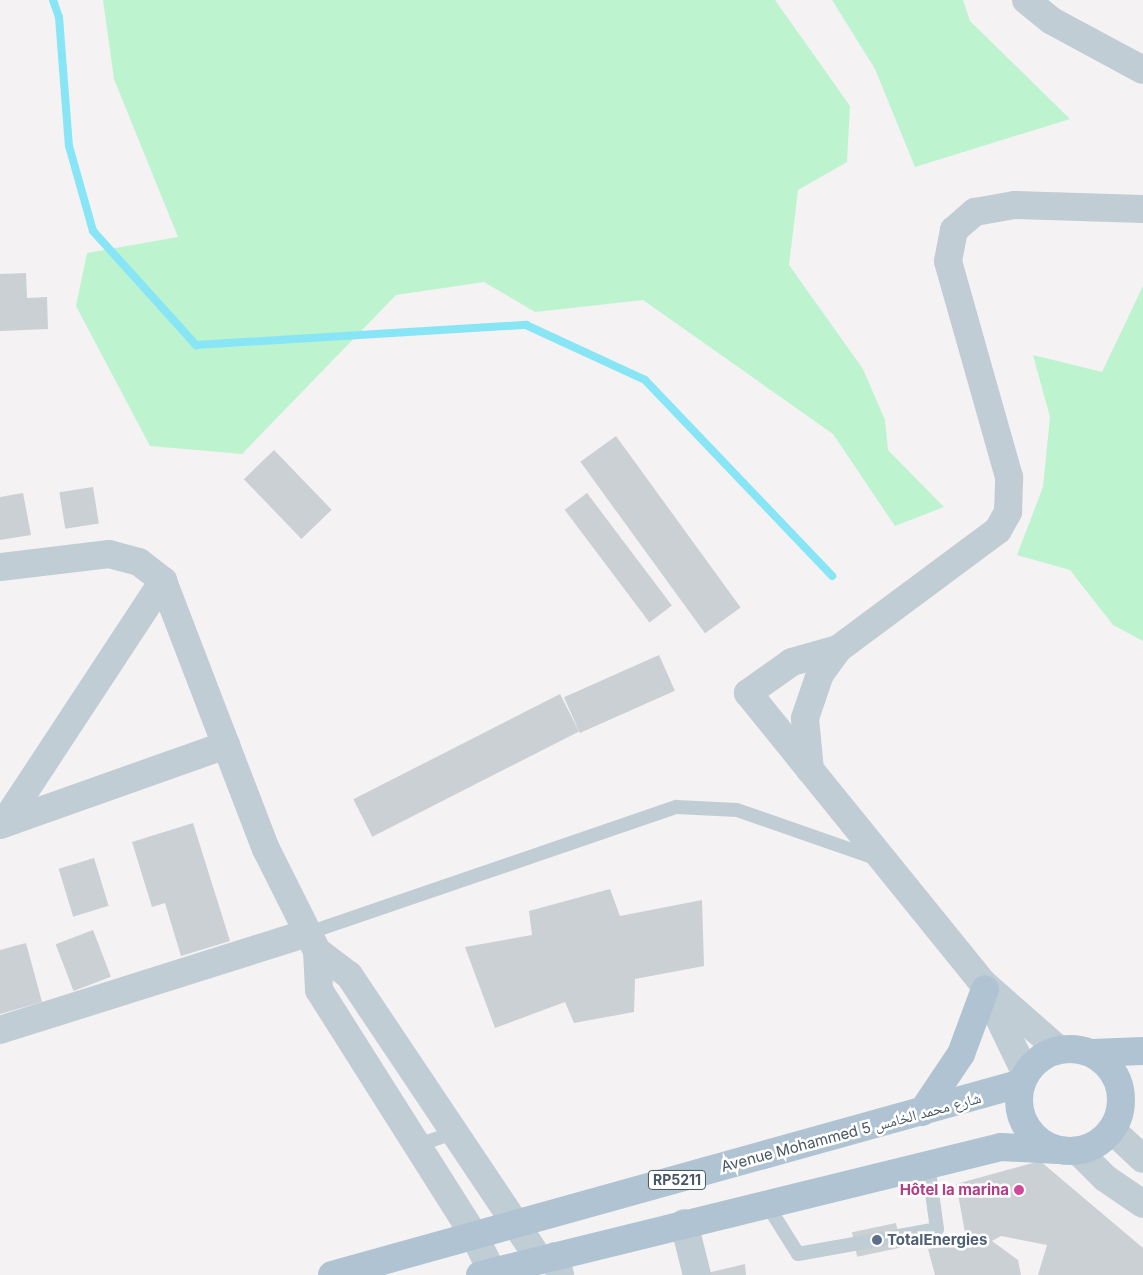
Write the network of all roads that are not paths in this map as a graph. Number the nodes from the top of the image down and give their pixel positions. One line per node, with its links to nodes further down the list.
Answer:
1 (1026, 0): 2 (street)
2 (1143, 70)
3 (1143, 210): 6 (street)
4 (0, 568): 5 (street)
5 (162, 581): 7 (street); 9 (street)
6 (838, 649): 8 (street); 8 (street)
7 (226, 745): 9 (street); 11 (street)
8 (810, 770): 10 (street)
9 (2, 824)
10 (884, 862): 11 (lane); 12 (street)
11 (313, 942): 13 (street); 21 (street); 22 (street)
12 (984, 986): 14 (street); 17 (street); 19 (main road)
13 (0, 1030)
14 (1059, 1050): 16 (main road); 17 (main road, RP5211)
15 (1143, 1051): 16 (main road)
16 (1092, 1053): 20 (main road)
17 (1024, 1078): 19 (main road, Avenue Mohammed 5 شارع محمد الخامس / RP5211); 23 (main road)
18 (1143, 1111): 20 (main road)
19 (922, 1112): 28 (main road, Avenue Mohammed 5 شارع محمد الخامس / RP5211)
20 (1115, 1125): 23 (main road); 24 (street)
21 (455, 1132): 22 (lane); 28 (street)
22 (418, 1145): 30 (street)
23 (1068, 1150): 25 (main road); 27 (street)
24 (1143, 1159)
25 (928, 1164): 26 (main road); 26 (lane)
26 (766, 1203): 29 (main road)
27 (1143, 1204)
28 (516, 1223): 30 (main road, Avenue Mohammed 5 شارع محمد الخامس / RP5211); 31 (street)
29 (684, 1223): 31 (main road); 34 (street)
30 (475, 1237): 32 (street); 33 (main road, Avenue Mohammed 5 شارع محمد الخامس / RP5211)
31 (551, 1263): 32 (main road)
32 (486, 1273)
33 (332, 1275)
34 (697, 1275)

